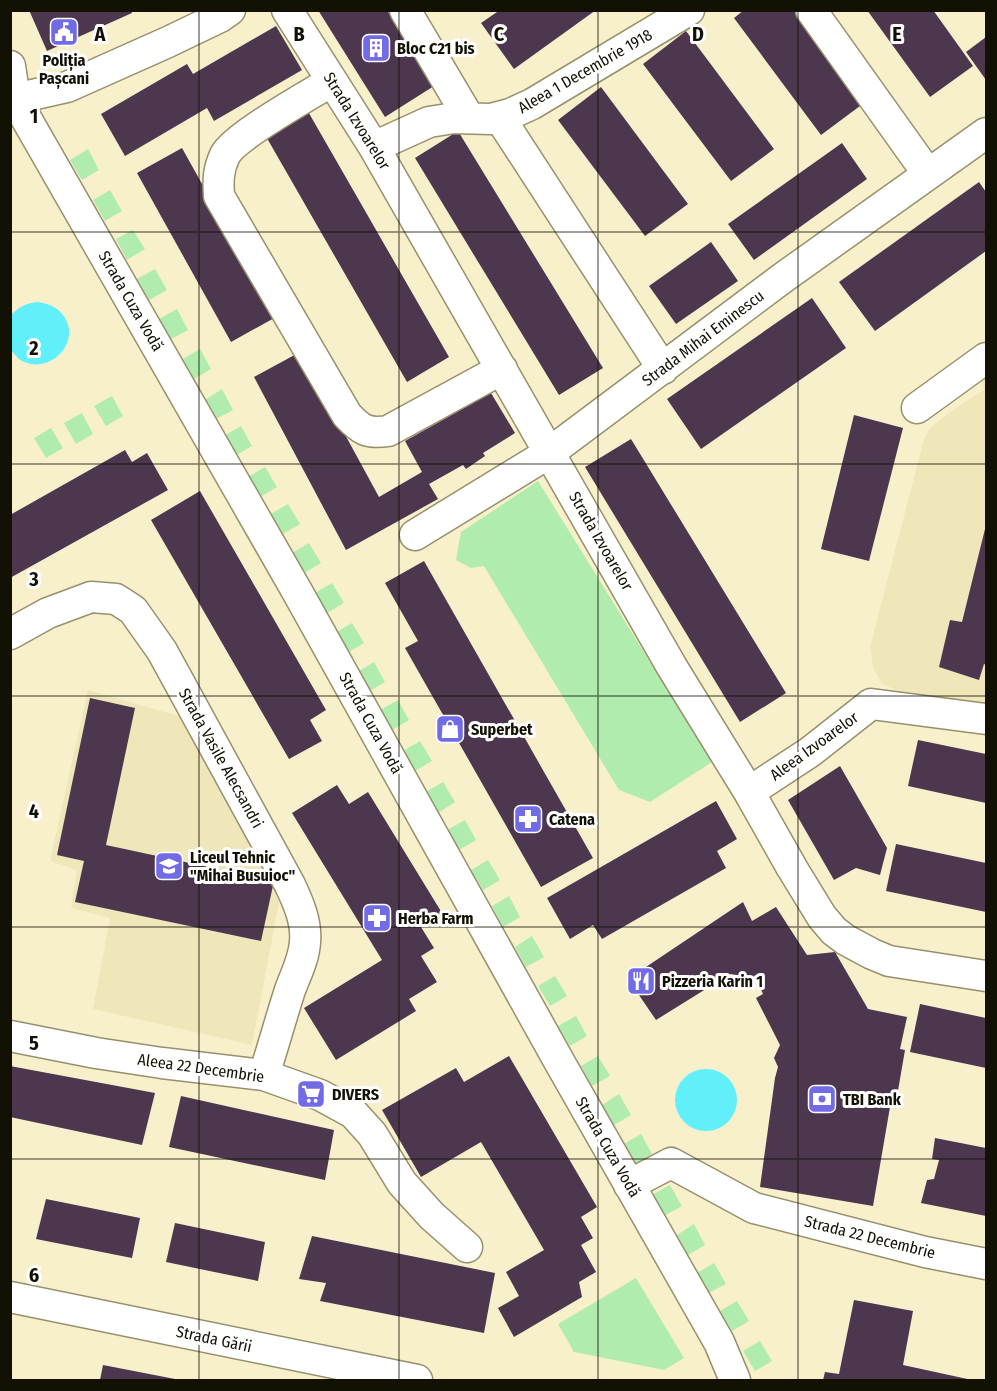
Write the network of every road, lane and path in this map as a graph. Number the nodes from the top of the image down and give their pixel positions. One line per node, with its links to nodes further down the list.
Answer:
1 (230, 10): 8 (street)
2 (287, 10): 7 (street, Strada Izvoarelor)
3 (405, 10): 9 (street)
4 (689, 10): 10 (street, Aleea 1 Decembrie 1918)
5 (811, 10): 13 (street)
6 (10, 66): 8 (street, Strada Cuza Vodă)
7 (332, 81): 12 (street, Strada Izvoarelor); 15 (street)
8 (13, 99): 26 (street, Strada Cuza Vodă)
9 (469, 118): 10 (street, Aleea 1 Decembrie 1918); 12 (street, Aleea 1 Decembrie 1918)
10 (500, 118): 16 (street)
11 (987, 133): 13 (street, Strada Mihai Eminescu)
12 (374, 147): 15 (street, Strada Izvoarelor)
13 (928, 174): 16 (street, Strada Mihai Eminescu)
14 (987, 358): 17 (street)
15 (502, 369): 18 (street, Strada Izvoarelor)
16 (663, 369): 18 (street, Strada Mihai Eminescu)
17 (917, 408)
18 (549, 453): 19 (street, Strada Mihai Eminescu); 22 (street, Strada Izvoarelor)
19 (415, 535)
20 (10, 634): 25 (street, Strada Vasile Alecsandri)
21 (987, 718): 22 (street, Aleea Izvoarelor)
22 (749, 792): 23 (street, Strada Izvoarelor)
23 (987, 976)
24 (10, 1036): 25 (street, Aleea 22 Decembrie)
25 (264, 1075): 27 (street, Aleea 22 Decembrie)
26 (629, 1185): 28 (street, Strada 22 Decembrie); 31 (street, Strada Cuza Vodă)
27 (467, 1247)
28 (987, 1264)
29 (10, 1297): 30 (street, Strada Gării)
30 (417, 1380)
31 (735, 1380)

